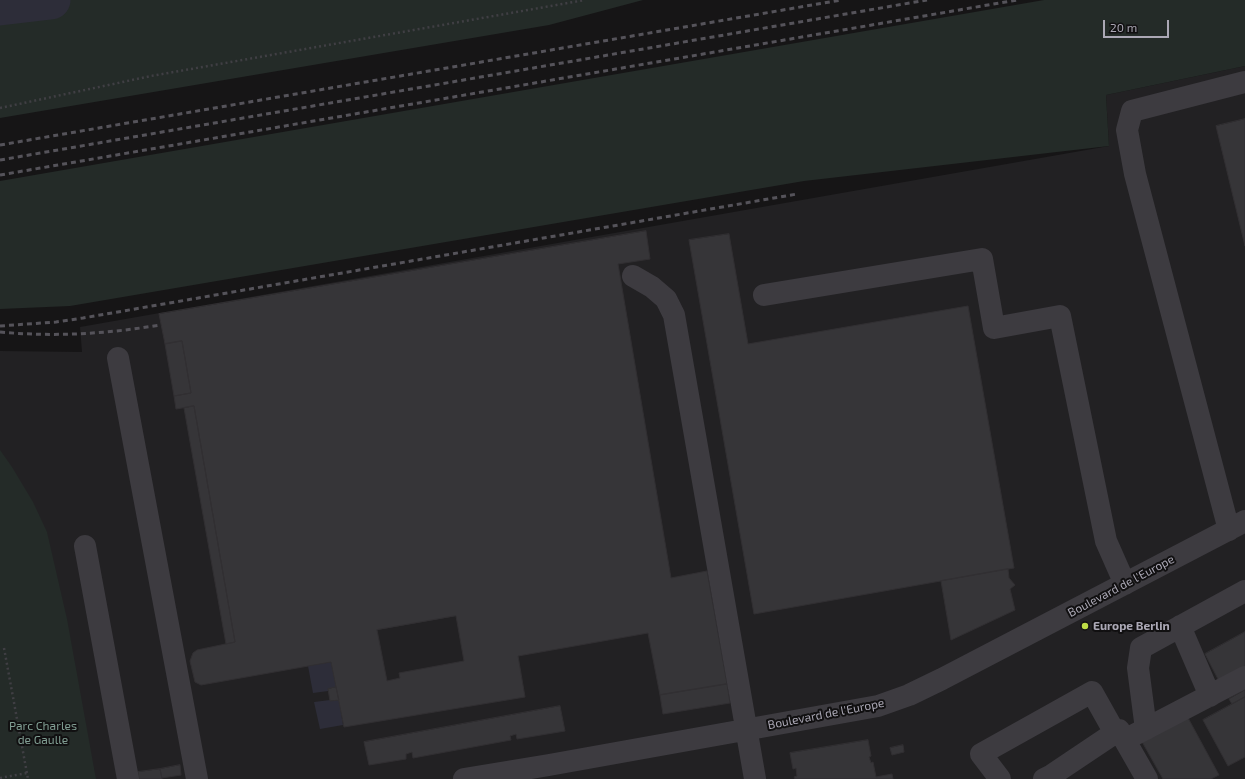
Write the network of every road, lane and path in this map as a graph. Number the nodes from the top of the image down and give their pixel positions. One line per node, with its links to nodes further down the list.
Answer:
1 (585, 0): 3 (path)
2 (1245, 82): 7 (street)
3 (0, 108)
4 (633, 276): 15 (street)
5 (764, 295): 9 (street)
6 (118, 358): 24 (street)
7 (1237, 525): 9 (street, Boulevard de l'Europe)
8 (85, 546): 23 (street)
9 (1125, 584): 15 (street, Boulevard de l'Europe)
10 (1245, 591): 11 (street)
11 (1180, 626): 14 (street); 16 (street)
12 (4, 648): 19 (path)
13 (1245, 678): 14 (street)
14 (1210, 696): 16 (street)
15 (746, 729): 18 (street, Boulevard de l'Europe); 26 (street)
16 (1146, 729): 17 (street)
17 (1120, 737): 21 (street); 27 (street); 28 (street)
18 (550, 772): 25 (street, Boulevard de l'Europe)
19 (27, 773): 20 (path); 22 (path)
20 (0, 778)
21 (1050, 778)
22 (28, 779)
23 (128, 779)
24 (197, 779)
25 (464, 779)
26 (755, 779)
27 (1000, 779)
28 (1147, 779)

